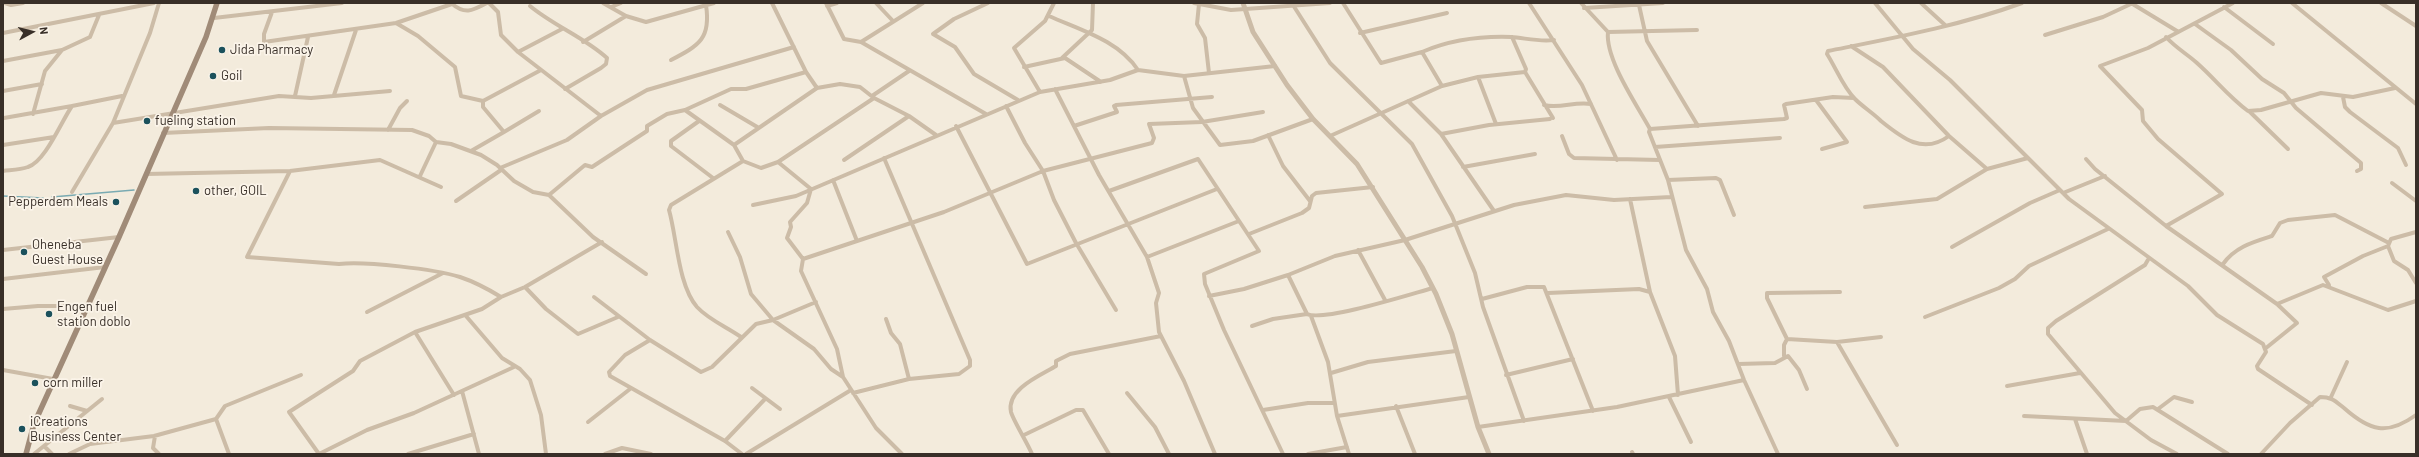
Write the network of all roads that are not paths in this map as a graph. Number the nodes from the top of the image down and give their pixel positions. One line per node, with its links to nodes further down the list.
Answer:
1 (5, 3): 2 (street)
2 (22, 3)
3 (154, 3): 46 (street)
4 (159, 3): 102 (street)
5 (217, 3): 49 (main road)
6 (340, 3): 44 (street)
7 (488, 3): 32 (street); 76 (street)
8 (603, 3): 40 (street)
9 (621, 3): 40 (street)
10 (714, 3): 35 (street)
11 (772, 3): 74 (street)
12 (837, 3): 36 (street)
13 (876, 3): 50 (street)
14 (923, 3): 50 (street)
15 (988, 3): 108 (street)
16 (1054, 3): 48 (street)
17 (1093, 3): 63 (street)
18 (1194, 3): 33 (street)
19 (1243, 3): 43 (street)
20 (1330, 3): 39 (street)
21 (1343, 3): 61 (street)
22 (1529, 3): 69 (street)
23 (1581, 3): 42 (street)
24 (1663, 3): 37 (street)
25 (1875, 3): 65 (street)
26 (1921, 3): 53 (street)
27 (2022, 3): 53 (street)
28 (2132, 3): 59 (street); 64 (street)
29 (2233, 3): 41 (street)
30 (2292, 3): 95 (street)
31 (2381, 3): 54 (street)
32 (451, 4): 51 (street)
33 (1200, 4): 43 (street); 87 (street)
34 (1626, 4): 37 (street); 42 (street)
35 (706, 5): 47 (street); 79 (street)
36 (826, 5): 71 (street)
37 (1639, 5): 57 (street)
38 (530, 6): 55 (street)
39 (1293, 6): 43 (street); 125 (street)
40 (611, 7): 47 (street)
41 (2224, 7): 52 (street); 72 (street)
42 (1584, 8): 60 (street)
43 (1244, 10): 81 (street)
44 (272, 12): 49 (street); 66 (street)
45 (1447, 13): 61 (street)
46 (99, 15): 62 (street); 75 (street)
47 (626, 16): 70 (street)
48 (1049, 16): 63 (street); 82 (street)
49 (214, 18): 128 (main road)
50 (894, 21): 71 (street)
51 (396, 22): 56 (street); 112 (street)
52 (2195, 24): 59 (street); 114 (street)
53 (1945, 25): 65 (street)
54 (2416, 26)
55 (562, 29): 70 (street); 76 (street)
56 (356, 30): 66 (street); 101 (street)
57 (1646, 30): 58 (street); 60 (street); 139 (street)
58 (1697, 30)
59 (2177, 31): 68 (street)
60 (1608, 32): 141 (street)
61 (1360, 33): 77 (street)
62 (3, 34)
63 (1088, 34): 78 (street); 84 (street)
64 (2046, 35)
65 (1902, 36): 73 (street); 163 (street)
66 (308, 37): 103 (street)
67 (1512, 37): 69 (street); 77 (street); 88 (street)
68 (2166, 37): 123 (street); 207 (street)
69 (1554, 40): 116 (street)
70 (583, 42): 96 (street)
71 (861, 42): 85 (street)
72 (2273, 44)
73 (1851, 46): 107 (street); 150 (street)
74 (794, 47): 86 (street); 129 (street)
75 (62, 50): 80 (street); 92 (street)
76 (518, 52): 83 (street)
77 (1422, 52): 93 (street)
78 (1062, 58): 82 (street); 91 (street)
79 (671, 60)
80 (3, 61)
81 (1275, 66): 87 (street); 132 (street)
82 (1024, 67): 100 (street)
83 (541, 70): 96 (street); 112 (street)
84 (1138, 70): 89 (street); 91 (street)
85 (909, 71): 104 (street); 127 (street)
86 (806, 72): 94 (street); 121 (street)
87 (1209, 72): 89 (street)
88 (1525, 72): 90 (street); 115 (street)
89 (1184, 76): 109 (street)
90 (1478, 77): 93 (street); 136 (street)
91 (1101, 82): 97 (street)
92 (42, 84): 98 (street); 126 (street)
93 (1442, 86): 113 (street)
94 (817, 88): 104 (street); 140 (street)
95 (2395, 88): 106 (street); 117 (street)
96 (565, 89): 129 (street)
97 (1055, 89): 100 (street); 138 (street)
98 (3, 91)
99 (390, 91): 101 (street)
100 (1040, 92): 108 (street)
101 (334, 95): 103 (street)
102 (122, 96): 119 (street); 135 (street)
103 (295, 96): 128 (street)
104 (873, 97): 130 (street); 169 (street)
105 (1212, 97): 109 (street)
106 (2343, 97): 114 (street); 170 (street)
107 (1854, 98): 110 (street); 150 (street)
108 (1018, 100): 120 (street)
109 (1190, 100): 134 (street); 138 (street)
110 (1816, 100): 139 (street); 157 (street)
111 (407, 101): 142 (street)
112 (483, 101): 143 (street)
113 (1408, 101): 125 (street); 145 (street)
114 (2292, 101): 123 (street); 177 (street)
115 (1544, 104): 116 (street); 136 (street)
116 (1591, 104): 166 (street)
117 (2416, 104)
118 (720, 105): 140 (street)
119 (72, 106): 126 (street); 151 (street)
120 (1006, 106): 127 (street); 176 (street)
121 (685, 110): 133 (street); 193 (street)
122 (539, 111): 143 (street)
123 (2248, 111): 158 (street)
124 (1263, 112): 134 (street)
125 (1381, 113): 148 (street); 206 (street)
126 (33, 114): 131 (street)
127 (986, 114): 137 (street)
128 (170, 115): 135 (street); 144 (main road)
129 (601, 116): 172 (street)
130 (909, 116): 146 (street); 165 (street)
131 (4, 118)
132 (1313, 119): 147 (street); 148 (street)
133 (699, 121): 154 (street); 181 (street)
134 (1202, 122): 147 (street); 162 (street)
135 (113, 123): 189 (street)
136 (1496, 124): 145 (street)
137 (956, 126): 146 (street); 192 (street)
138 (1074, 126): 162 (street)
139 (1698, 126): 141 (street)
140 (759, 128): 154 (street)
141 (1650, 129): 156 (street)
142 (388, 130): 144 (street); 153 (street)
143 (504, 132): 159 (street)
144 (163, 133): 178 (main road)
145 (1441, 134): 171 (street)
146 (936, 135): 161 (street)
147 (1268, 135): 197 (street)
148 (1330, 136): 186 (street)
149 (1562, 136): 166 (street)
150 (1949, 136): 173 (street)
151 (54, 137): 155 (street); 175 (street)
152 (1780, 138): 156 (street)
153 (436, 142): 159 (street); 179 (street)
154 (734, 145): 168 (street)
155 (3, 146)
156 (1655, 147): 167 (street)
157 (1822, 149)
158 (2288, 149)
159 (471, 151): 172 (street)
160 (1535, 154): 171 (street)
161 (884, 158): 182 (street); 204 (street)
162 (1091, 158): 176 (street); 190 (street)
163 (2028, 158): 173 (street); 191 (street)
164 (2086, 159): 180 (street)
165 (844, 160)
166 (1616, 160): 167 (street)
167 (1660, 160): 183 (street)
168 (743, 161): 169 (street); 181 (street)
169 (778, 162): 187 (street)
170 (2406, 166)
171 (1463, 167): 201 (street)
172 (501, 169): 193 (street); 196 (street)
173 (1987, 169): 200 (street)
174 (290, 170): 178 (street); 179 (street); 226 (street)
175 (3, 171)
176 (1043, 171): 192 (street); 216 (street)
177 (2357, 171)
178 (146, 174): 212 (main road)
179 (420, 176): 185 (street)
180 (2105, 176): 191 (street); 207 (street)
181 (713, 178): 258 (street)
182 (833, 180): 187 (street); 214 (street)
183 (1668, 180): 194 (street); 202 (street)
184 (2392, 183): 198 (street)
185 (441, 187)
186 (1373, 187): 197 (street); 213 (street)
187 (811, 189): 199 (street); 223 (street)
188 (1217, 189): 190 (street); 203 (street); 205 (street)
189 (72, 192)
190 (1109, 192): 205 (street)
191 (2062, 192): 208 (street); 218 (street)
192 (991, 193): 204 (street); 216 (street)
193 (549, 195): 215 (street)
194 (1671, 197): 195 (street); 268 (street)
195 (1630, 198): 201 (street); 234 (street)
196 (456, 201)
197 (1310, 201): 211 (street)
198 (2416, 201)
199 (753, 205)
200 (1865, 207)
201 (1494, 211): 206 (street)
202 (1734, 215)
203 (1239, 221): 211 (street); 221 (street)
204 (911, 224): 214 (street); 277 (street)
205 (1128, 224): 216 (street); 221 (street)
206 (1456, 224): 213 (street); 240 (street)
207 (2166, 226): 224 (street)
208 (2108, 229): 222 (street); 252 (street)
209 (728, 232): 254 (street)
210 (2416, 232): 217 (street)
211 (1248, 234): 237 (street)
212 (119, 237): 219 (street); 225 (main road)
213 (1405, 240): 220 (street); 233 (street)
214 (857, 241): 223 (street)
215 (602, 242): 227 (street); 232 (street)
216 (1076, 243): 247 (street)
217 (2388, 245): 224 (street); 230 (street); 231 (street)
218 (1952, 247)
219 (3, 250)
220 (1358, 250): 228 (street); 241 (street)
221 (1147, 257): 257 (street)
222 (2149, 258): 263 (street); 272 (street)
223 (803, 259): 243 (street)
224 (2223, 264): 244 (street)
225 (105, 267): 229 (street); 245 (main road)
226 (443, 273): 238 (street); 248 (street)
227 (646, 274)
228 (1288, 275): 237 (street); 249 (street)
229 (3, 279)
230 (2416, 283)
231 (2329, 285): 242 (street); 244 (street)
232 (525, 287): 238 (street); 251 (street)
233 (1433, 288): 241 (street); 264 (street)
234 (1650, 292): 236 (street); 287 (street)
235 (1840, 292): 260 (street)
236 (1548, 293): 240 (street); 266 (street)
237 (1210, 296): 300 (street)
238 (501, 297): 250 (street)
239 (594, 297): 251 (street)
240 (1482, 299): 274 (street)
241 (1385, 300): 249 (street)
242 (2416, 301)
243 (816, 302): 254 (street); 275 (street)
244 (2277, 304): 263 (street)
245 (87, 306): 246 (street); 276 (main road)
246 (3, 309)
247 (1116, 310)
248 (367, 312)
249 (1309, 315): 255 (street); 271 (street)
250 (466, 316): 256 (street); 269 (street)
251 (618, 317): 261 (street)
252 (1925, 317)
253 (886, 319): 277 (street)
254 (773, 320): 258 (street); 275 (street)
255 (1252, 326)
256 (415, 332): 286 (street); 326 (street)
257 (1161, 336): 313 (street); 338 (street)
258 (741, 337): 261 (street)
259 (1881, 337): 262 (street)
260 (1788, 339): 262 (street); 265 (street)
261 (650, 340): 281 (street)
262 (1836, 342): 317 (street)
263 (2266, 348): 295 (street)
264 (1456, 351): 271 (street); 288 (street)
265 (1784, 356): 268 (street); 282 (street)
266 (1573, 359): 274 (street); 302 (street)
267 (2347, 362): 290 (street)
268 (1738, 364): 278 (street)
269 (514, 367): 283 (street); 329 (street)
270 (3, 370): 276 (street)
271 (1331, 373): 294 (street)
272 (2080, 373): 279 (street); 309 (street)
273 (301, 375): 306 (street)
274 (1506, 375): 308 (street)
275 (843, 376): 284 (street)
276 (53, 379): 320 (main road)
277 (909, 379): 284 (street)
278 (1744, 380): 287 (street); 344 (street)
279 (2007, 386)
280 (752, 388): 292 (street)
281 (630, 389): 310 (street); 315 (street)
282 (1807, 389)
283 (462, 391): 286 (street); 312 (street)
284 (852, 391): 333 (street); 334 (street)
285 (1127, 393): 337 (street)
286 (454, 394): 326 (street)
287 (1678, 395): 289 (street)
288 (1469, 397): 297 (street); 311 (street)
289 (1669, 397): 302 (street); 316 (street)
290 (2331, 397): 295 (street); 305 (street)
291 (102, 399): 301 (street)
292 (765, 399): 298 (street); 315 (street)
293 (2192, 402): 299 (street)
294 (1334, 403): 300 (street); 303 (street)
295 (2312, 405): 348 (street)
296 (70, 406): 301 (street)
297 (1396, 406): 303 (street); 342 (street)
298 (780, 409)
299 (2158, 409): 309 (street); 347 (street)
300 (1263, 410): 339 (street)
301 (87, 411): 319 (street)
302 (1593, 411): 308 (street)
303 (1337, 416): 318 (street)
304 (2024, 416): 307 (street)
305 (2416, 416)
306 (216, 419): 314 (street); 325 (street)
307 (2075, 419): 309 (street); 345 (street)
308 (1524, 421): 311 (street)
309 (2126, 421): 346 (street)
310 (588, 422)
311 (1478, 427): 343 (street)
312 (474, 434): 327 (street); 328 (street)
313 (1024, 435): 335 (street); 336 (street)
314 (155, 436): 323 (street); 324 (street)
315 (725, 441): 332 (street)
316 (1691, 442)
317 (1897, 445)
318 (1347, 447): 340 (street); 341 (street)
319 (44, 448): 321 (street); 322 (street)
320 (26, 454)
321 (34, 454)
322 (52, 454)
323 (69, 454)
324 (158, 454)
325 (229, 454)
326 (319, 454)
327 (408, 454)
328 (479, 454)
329 (546, 454)
330 (605, 454): 331 (street)
331 (651, 454)
332 (742, 454)
333 (746, 454)
334 (902, 454)
335 (1032, 454)
336 (1109, 454)
337 (1169, 454)
338 (1215, 454)
339 (1283, 454)
340 (1308, 454)
341 (1349, 454)
342 (1415, 454)
343 (1489, 454)
344 (1778, 454)
345 (2087, 454)
346 (2177, 454)
347 (2228, 454)
348 (2261, 454)

